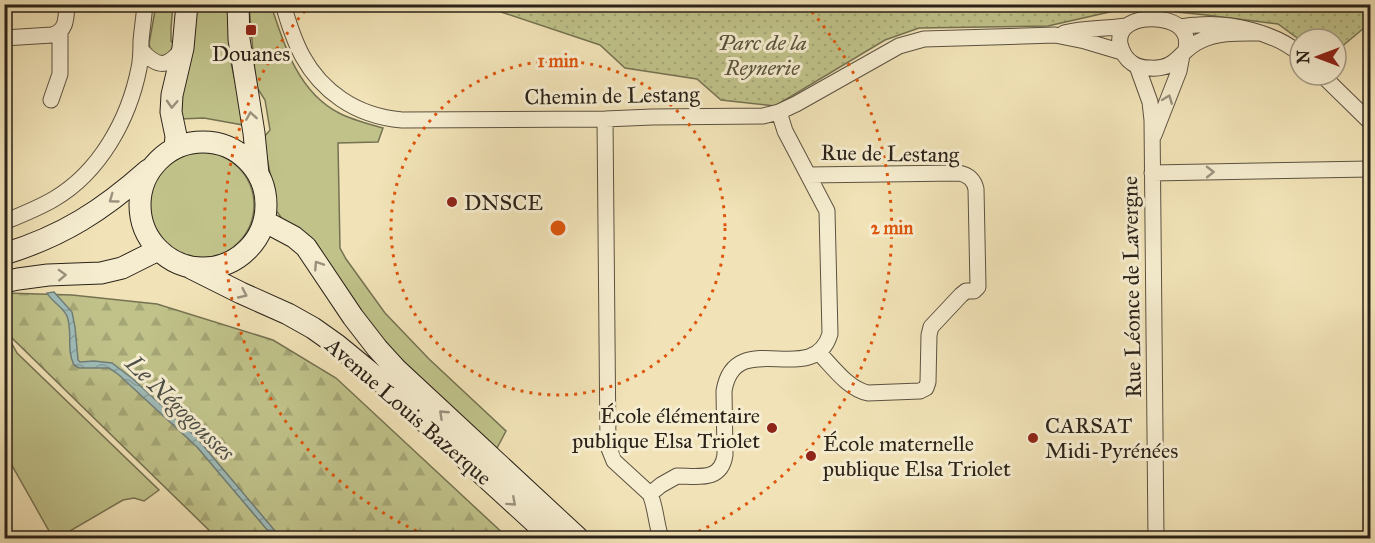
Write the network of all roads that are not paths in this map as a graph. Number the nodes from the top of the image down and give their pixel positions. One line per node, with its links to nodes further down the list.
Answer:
1 (67, 4): 8 (street)
2 (145, 4): 14 (street)
3 (187, 4): 13 (main road)
4 (238, 4): 28 (main road, one-way to 4)
5 (283, 4): 21 (street, Chemin de Lestang)
6 (1126, 26): 7 (street, Chemin de Lestang); 10 (street, Chemin de Lestang); 15 (street)
7 (1180, 27): 9 (street, Chemin de Lestang); 16 (street)
8 (60, 33): 11 (street); 19 (street)
9 (1259, 33): 12 (street, Chemin de Lestang); 16 (street, Chemin de Lestang)
10 (1055, 35): 15 (street, Chemin de Lestang); 20 (street, Chemin de Lestang)
11 (4, 38)
12 (1288, 45)
13 (183, 48): 14 (street); 24 (main road, one-way to 24)
14 (142, 51): 31 (street)
15 (1122, 52): 17 (street, Chemin de Lestang)
16 (1184, 52): 17 (street, Chemin de Lestang); 23 (street, Rue Léonce de Lavergne, one-way to 16)
17 (1137, 66): 23 (street, Rue Léonce de Lavergne)
18 (1335, 87): 22 (street)
19 (51, 100)
20 (779, 112): 21 (street, Chemin de Lestang); 29 (street)
21 (605, 119): 37 (street)
22 (1371, 122)
23 (1152, 142): 27 (street, Rue Léonce de Lavergne)
24 (175, 148): 25 (main road); 28 (main road)
25 (158, 161): 32 (main road); 33 (main road, one-way to 33)
26 (1371, 170): 27 (street, one-way to 26)
27 (1152, 173): 41 (street, Rue Léonce de Lavergne)
28 (258, 174): 30 (main road)
29 (808, 175): 36 (street); 36 (street, Rue de Lestang)
30 (264, 221): 34 (main road); 39 (main road, Avenue Louis Bazerque, one-way to 30)
31 (4, 222)
32 (158, 250): 34 (main road); 35 (main road, one-way to 32)
33 (4, 254)
34 (191, 268): 38 (main road, Avenue Louis Bazerque, one-way to 38)
35 (4, 282)
36 (819, 353): 37 (street)
37 (650, 494): 40 (street)
38 (552, 538)
39 (578, 538)
40 (661, 538)
41 (1156, 538)

